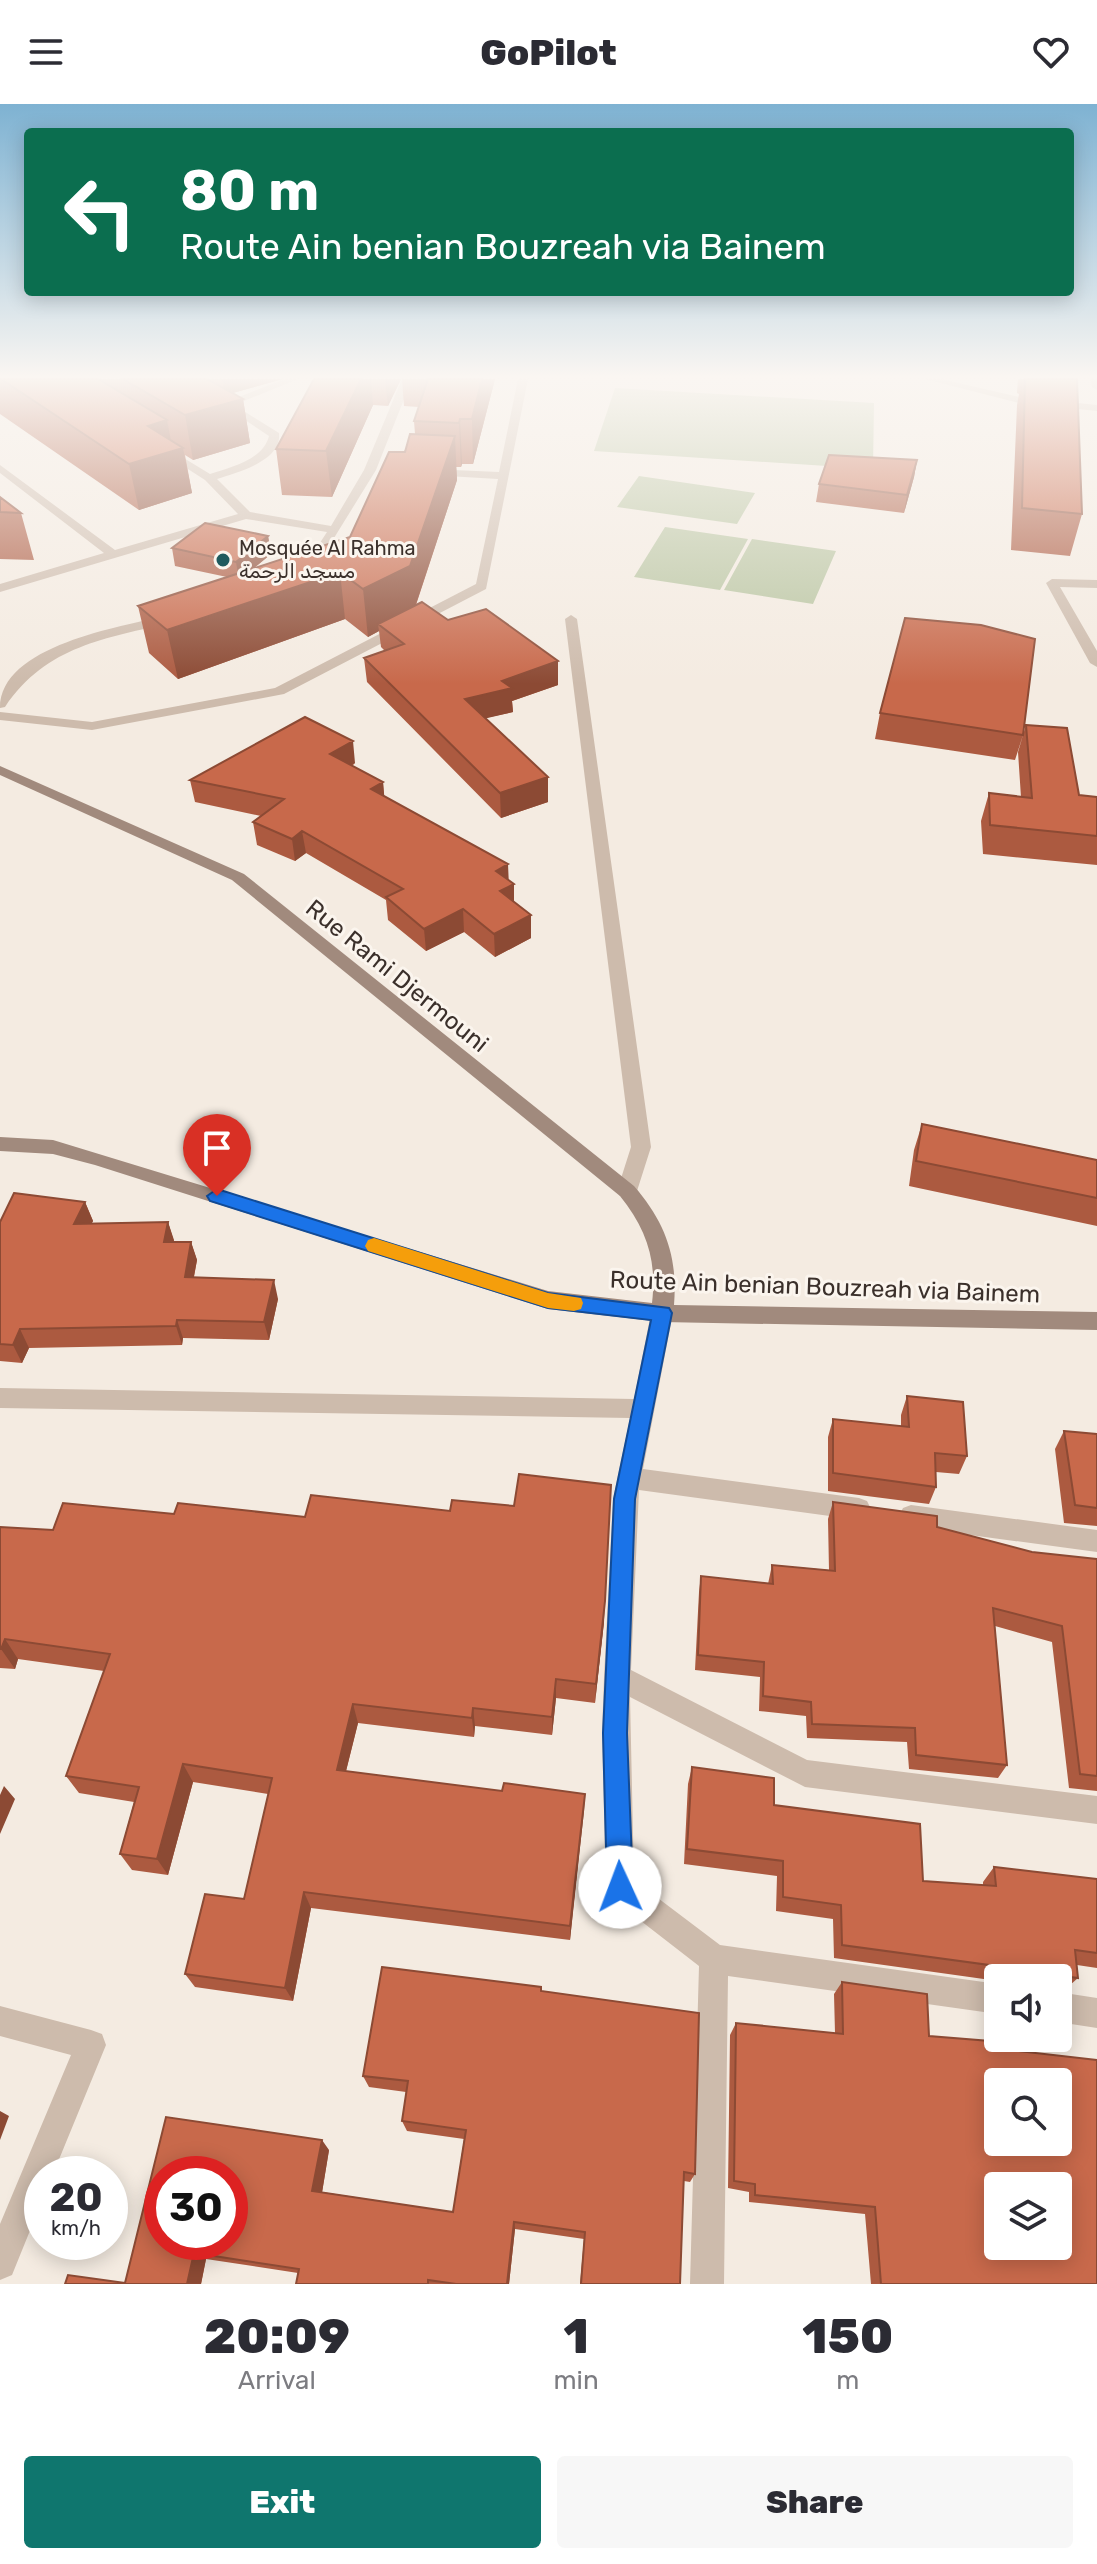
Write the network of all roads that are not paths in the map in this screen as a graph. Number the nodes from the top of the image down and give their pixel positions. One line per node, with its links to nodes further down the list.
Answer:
1 (17, 481): 7 (street)
2 (212, 481): 5 (street)
3 (364, 481): 6 (street)
4 (502, 481): 15 (street)
5 (246, 515): 6 (street); 7 (street)
6 (334, 530): 8 (street)
7 (112, 554): 10 (street)
8 (305, 575)
9 (1097, 584): 13 (street)
10 (0, 588)
11 (174, 618): 14 (street)
12 (571, 619): 18 (street)
13 (1095, 656)
14 (0, 704)
15 (0, 716)
16 (0, 770): 18 (main road, Rue Rami Djermouni)
17 (0, 1144): 19 (main road, Route Ain benian Bouzreah via Bainem)
18 (627, 1191): 19 (main road, Rue Rami Djermouni)
19 (662, 1313): 20 (main road, Route Ain benian Bouzreah via Bainem); 22 (street)
20 (1097, 1321)
21 (0, 1398): 22 (street)
22 (643, 1409): 23 (street)
23 (629, 1478): 24 (street); 25 (street)
24 (1097, 1541)
25 (617, 1677): 26 (street); 27 (street)
26 (1097, 1810)
27 (714, 1959): 28 (street); 33 (street)
28 (984, 1997)
29 (1072, 2009): 30 (street)
30 (1097, 2013)
31 (0, 2021): 32 (street)
32 (0, 2263)
33 (707, 2284)

